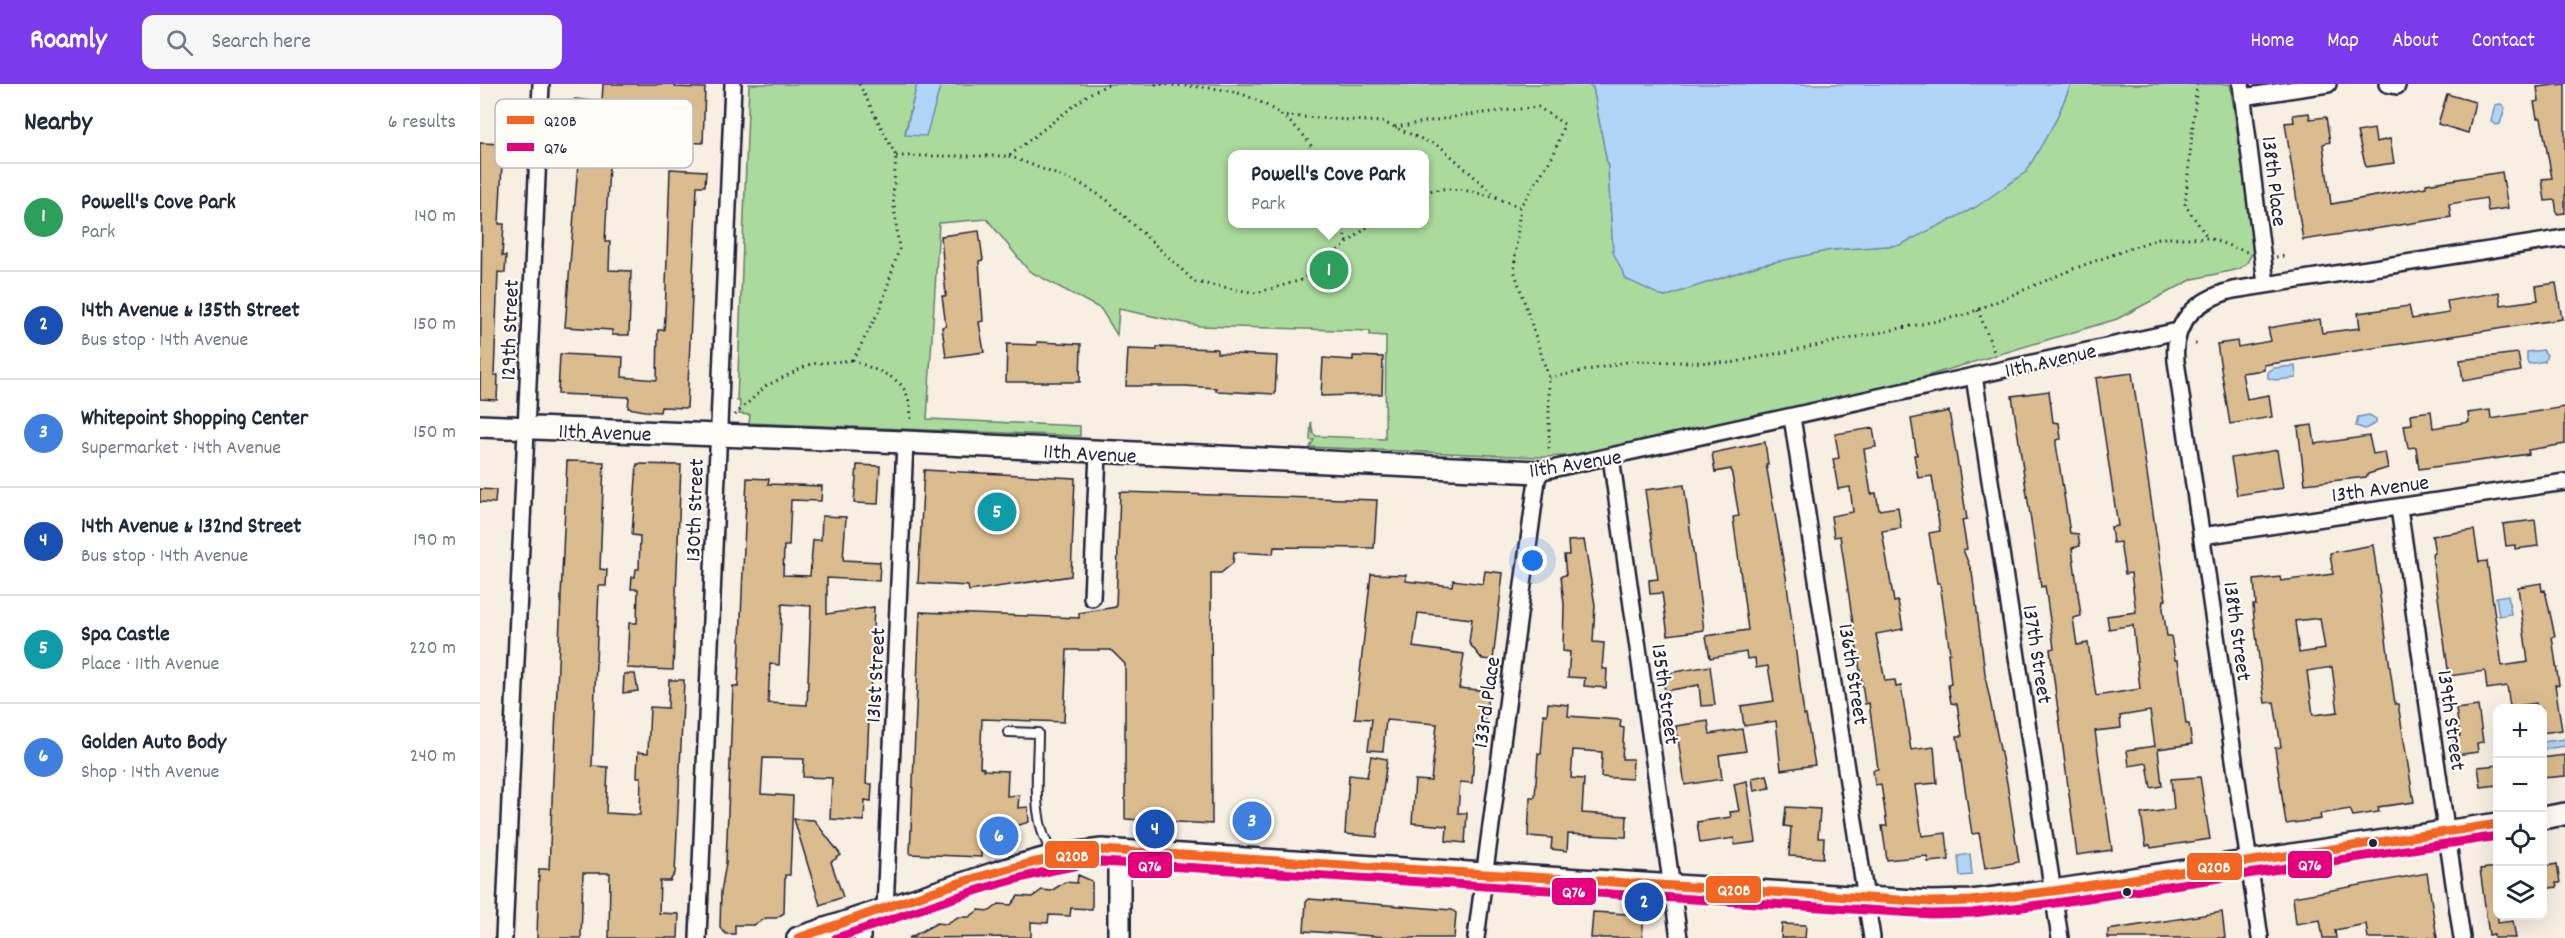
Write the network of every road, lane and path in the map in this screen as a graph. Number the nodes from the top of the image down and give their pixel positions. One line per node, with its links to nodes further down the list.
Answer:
1 (541, 84): 9 (street, 129th Street)
2 (733, 84): 38 (street, 130th Street)
3 (859, 84): 13 (path)
4 (1108, 84): 14 (path)
5 (1155, 84): 10 (path)
6 (2197, 84): 21 (path)
7 (2328, 84): 8 (street)
8 (2242, 91): 25 (street, 138th Place)
9 (540, 99)
10 (1286, 116): 11 (path); 12 (path)
11 (1395, 127): 17 (path); 18 (path)
12 (1314, 150)
13 (896, 156): 14 (path); 29 (path)
14 (1009, 156): 23 (path)
15 (538, 168): 36 (street, 129th Street)
16 (1429, 192): 17 (path)
17 (1498, 198): 18 (path)
18 (1521, 207): 32 (path)
19 (1342, 228): 23 (path)
20 (1366, 228): 23 (path)
21 (2208, 238): 25 (path); 27 (path)
22 (2565, 238): 26 (street)
23 (1348, 244)
24 (2286, 256): 25 (path)
25 (2263, 258): 26 (street, 138th Place)
26 (2266, 284): 28 (street)
27 (1978, 309): 30 (path); 32 (path)
28 (2178, 331): 30 (street, 11th Avenue); 44 (street, 138th Street)
29 (854, 360): 33 (path); 37 (path)
30 (1999, 370): 31 (street, 11th Avenue)
31 (1974, 376): 34 (street, 11th Avenue); 56 (street, 137th Street)
32 (1549, 378): 41 (path)
33 (735, 415)
34 (1792, 417): 40 (street, 11th Avenue); 57 (street, 136th Street)
35 (480, 426): 36 (street, 11th Avenue)
36 (527, 428): 38 (street, 11th Avenue); 60 (street, 129th Street)
37 (908, 433): 38 (street, 11th Avenue); 39 (street, 11th Avenue); 58 (street, 131st Street)
38 (719, 436): 61 (street, 130th Street)
39 (1098, 453): 41 (street, 11th Avenue); 45 (street)
40 (1611, 457): 41 (street, 11th Avenue); 55 (street, 135th Street)
41 (1544, 471): 54 (street, 133rd Place)
42 (2565, 482): 43 (street, 13th Avenue)
43 (2399, 508): 44 (street, 13th Avenue); 50 (street, 139th Street)
44 (2202, 536): 53 (street, 138th Street)
45 (1092, 598)
46 (1008, 732): 52 (lane)
47 (2565, 814): 48 (street)
48 (2547, 817)
49 (2493, 825): 50 (street)
50 (2446, 832): 53 (street); 69 (street, 139th Street)
51 (1119, 851): 52 (street); 54 (street); 63 (street)
52 (1054, 856): 58 (street)
53 (2249, 861): 56 (street); 68 (street, 138th Street)
54 (1485, 874): 55 (street); 64 (street, 133rd Place)
55 (1672, 886): 57 (street); 65 (street, 135th Street)
56 (2053, 891): 57 (street); 67 (street, 137th Street)
57 (1868, 900): 66 (street, 136th Street)
58 (885, 910): 59 (street)
59 (862, 928): 62 (street)
60 (504, 938)
61 (698, 938)
62 (798, 938)
63 (1119, 938)
64 (1476, 938)
65 (1679, 938)
66 (1872, 938)
67 (2060, 938)
68 (2260, 938)
69 (2462, 938)

